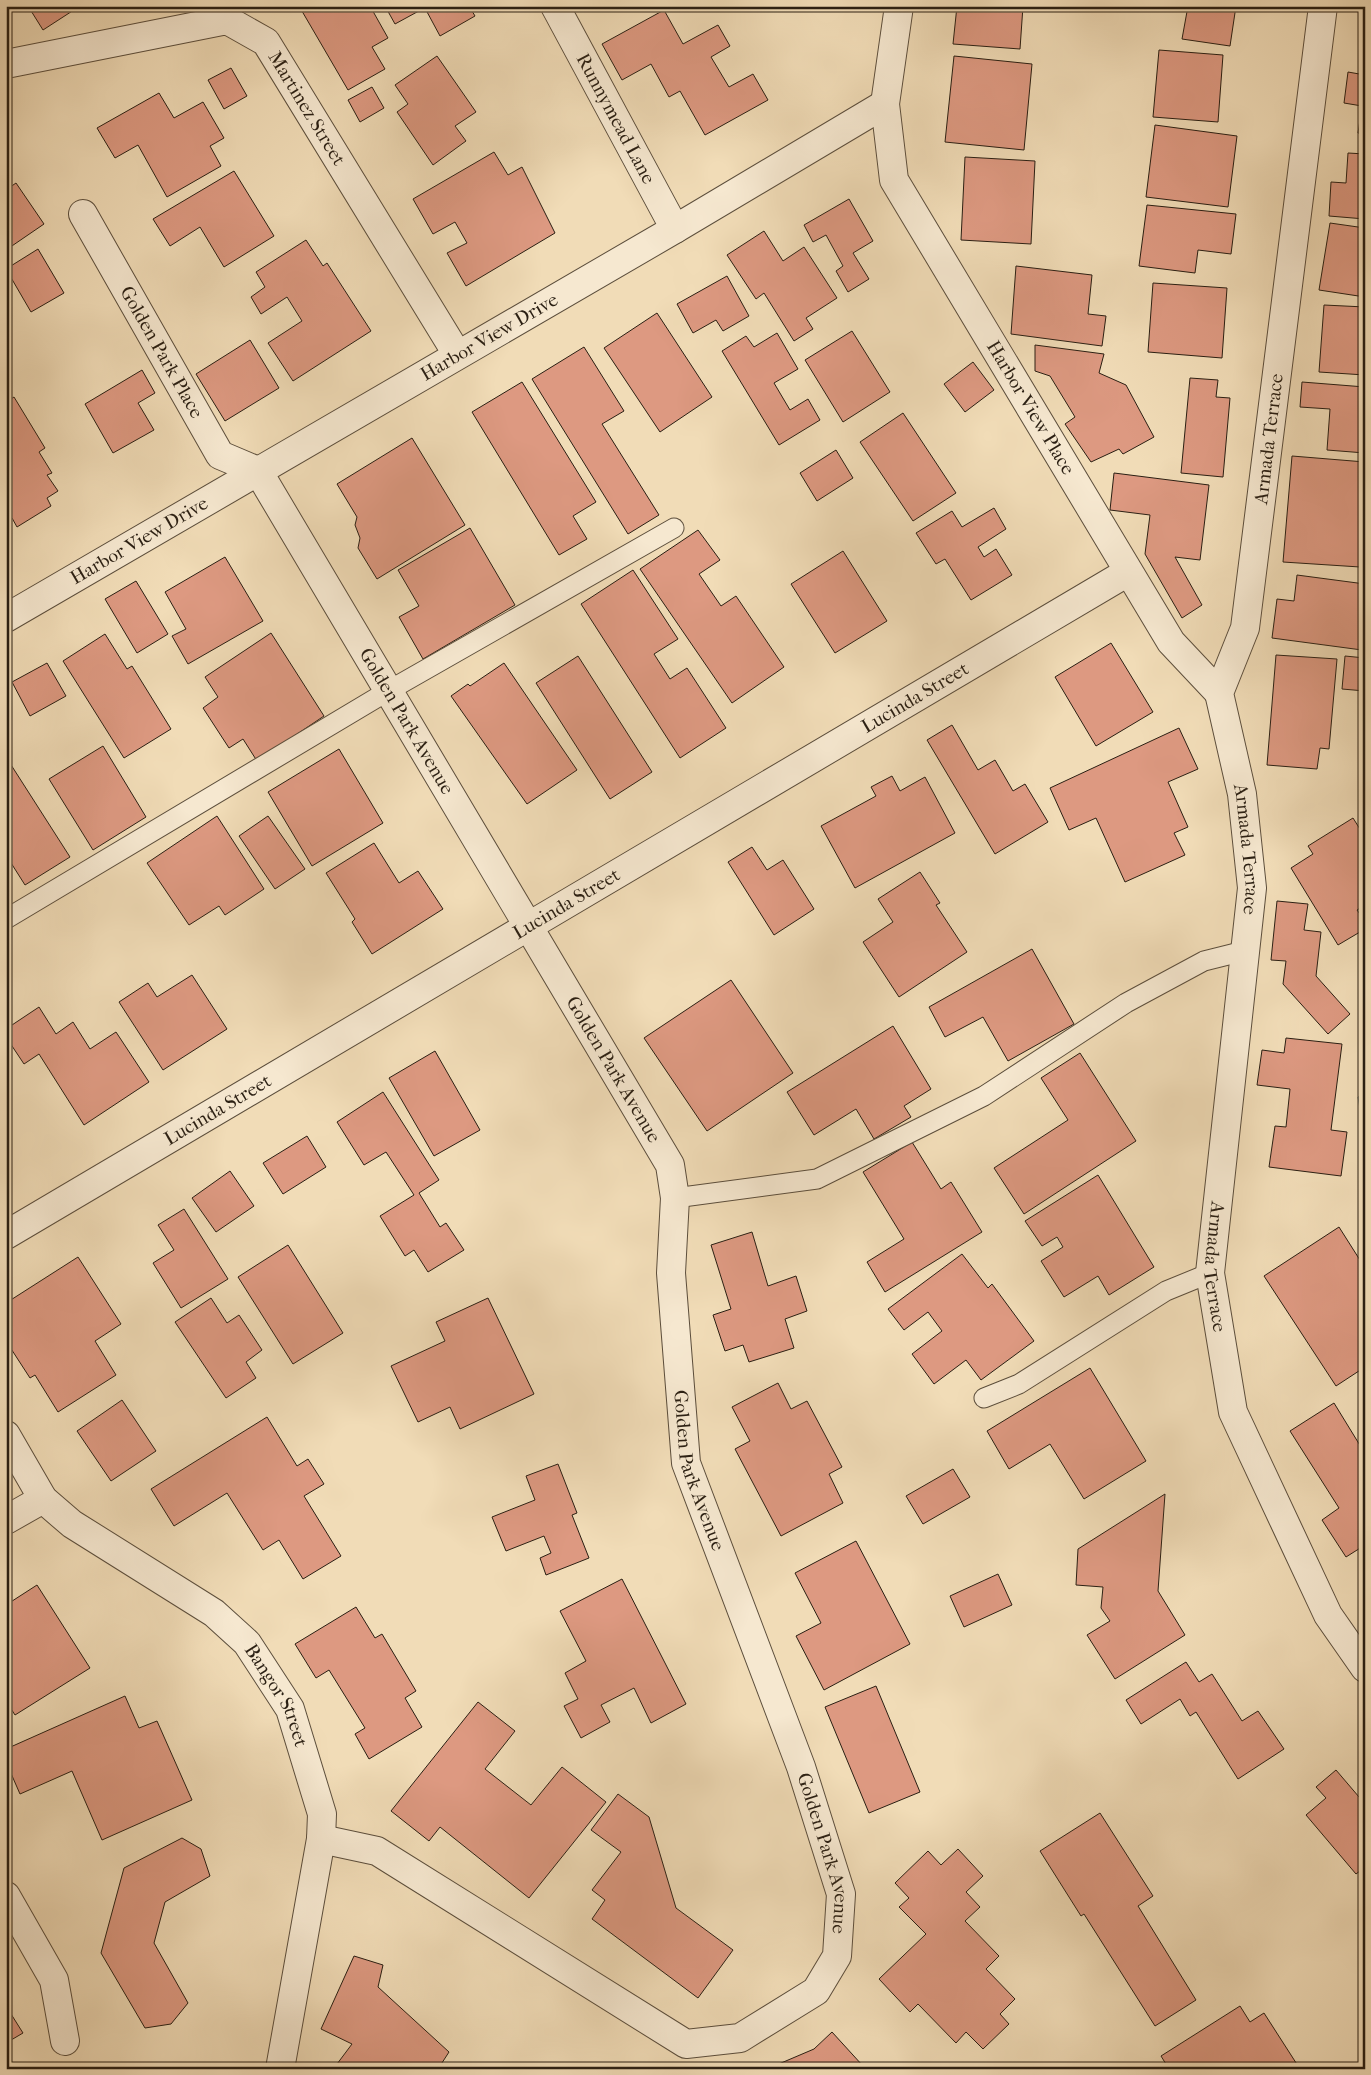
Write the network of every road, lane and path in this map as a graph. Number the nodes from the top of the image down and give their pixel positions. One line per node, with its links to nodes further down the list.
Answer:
1 (555, 6): 7 (street, Runnymead Lane)
2 (899, 6): 5 (street)
3 (1323, 6): 14 (street, Armada Terrace)
4 (6, 64): 8 (street, Martinez Street)
5 (885, 104): 7 (street, Harbor View Drive); 11 (street, Harbor View Place)
6 (83, 214): 9 (street, Golden Park Place)
7 (675, 229): 8 (street, Harbor View Drive)
8 (457, 354): 9 (street, Harbor View Drive)
9 (258, 470): 12 (street, Harbor View Drive); 13 (street, Golden Park Avenue)
10 (674, 528): 13 (lane)
11 (1128, 572): 14 (street, Harbor View Place); 16 (street, Lucinda Street)
12 (6, 618)
13 (388, 691): 15 (lane); 16 (street, Golden Park Avenue)
14 (1219, 693): 17 (street, Armada Terrace)
15 (6, 920)
16 (528, 926): 18 (street, Golden Park Avenue); 19 (street, Lucinda Street)
17 (1244, 951): 18 (lane); 20 (street, Armada Terrace)
18 (675, 1198): 26 (street, Golden Park Avenue)
19 (6, 1235)
20 (1210, 1273): 21 (lane); 25 (street, Armada Terrace)
21 (984, 1398)
22 (6, 1435): 23 (street, Bangor Street)
23 (43, 1499): 24 (street); 26 (street, Bangor Street)
24 (6, 1520)
25 (1365, 1668)
26 (321, 1839): 29 (street, Bangor Street)
27 (6, 1896): 28 (street)
28 (65, 2041)
29 (280, 2069)

